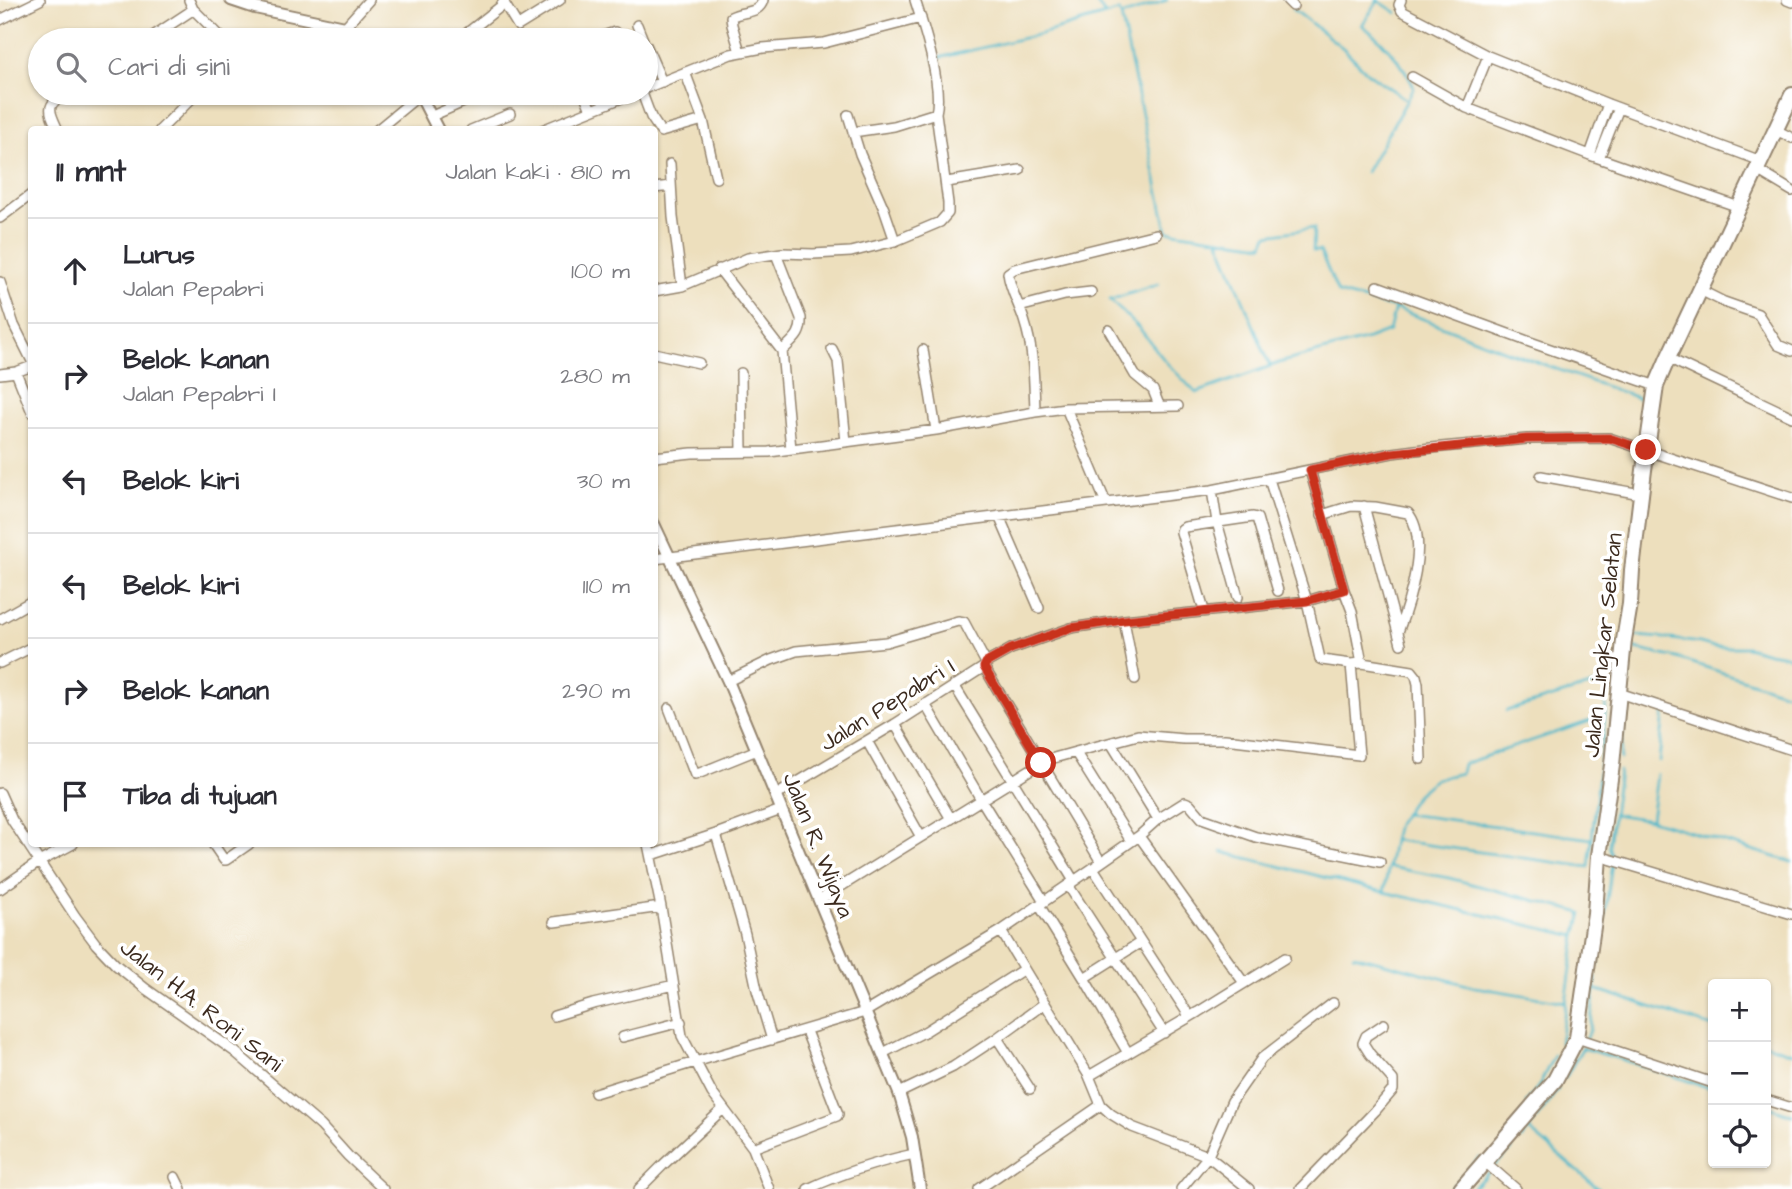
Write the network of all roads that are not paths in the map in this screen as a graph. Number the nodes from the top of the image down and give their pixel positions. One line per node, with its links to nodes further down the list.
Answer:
1 (40, 0): 11 (street)
2 (231, 0): 13 (street)
3 (369, 0): 13 (street)
4 (560, 0): 8 (street)
5 (764, 0): 18 (street)
6 (915, 0): 10 (street)
7 (1402, 0): 19 (street)
8 (505, 1): 16 (street)
9 (191, 4): 14 (street); 15 (street)
10 (921, 18): 18 (street); 38 (street)
11 (0, 20)
12 (637, 25): 17 (street)
13 (345, 27)
14 (165, 28)
15 (213, 28)
16 (472, 28)
17 (638, 28)
18 (740, 52): 20 (street)
19 (1488, 56): 26 (street); 35 (street)
20 (685, 72): 23 (street); 42 (street)
21 (658, 73): 23 (street)
22 (1412, 76): 35 (street)
23 (662, 82): 24 (street)
24 (658, 84)
25 (1792, 95): 51 (highway, Jalan Lingkar Selatan)
26 (1608, 104): 36 (street); 54 (street)
27 (51, 105): 43 (street)
28 (185, 105): 44 (street)
29 (407, 105): 45 (street)
30 (427, 105): 41 (street)
31 (457, 105): 41 (street)
32 (589, 105): 37 (street)
33 (604, 105): 37 (street)
34 (646, 105): 49 (street)
35 (1466, 108): 54 (street)
36 (1619, 108): 54 (street); 56 (street)
37 (591, 110): 48 (street)
38 (936, 113): 52 (street); 59 (street)
39 (510, 114): 47 (street)
40 (848, 115): 52 (street)
41 (432, 116): 46 (street)
42 (703, 120): 50 (street); 58 (street)
43 (56, 126)
44 (164, 126)
45 (382, 126)
46 (436, 126)
47 (481, 126)
48 (552, 126)
49 (657, 126)
50 (658, 128)
51 (1776, 130): 53 (street); 56 (highway, Jalan Lingkar Selatan)
52 (853, 132): 67 (street)
53 (1792, 138)
54 (1594, 156): 64 (street)
55 (670, 164): 60 (street)
56 (1759, 165): 62 (street); 64 (highway, Jalan Lingkar Selatan)
57 (1020, 170): 59 (street)
58 (716, 178)
59 (947, 182): 67 (street)
60 (671, 186): 61 (street); 71 (street)
61 (658, 188)
62 (1792, 191)
63 (28, 197): 65 (street)
64 (1739, 207): 74 (highway, Jalan Lingkar Selatan)
65 (0, 218)
66 (1156, 234): 76 (street)
67 (895, 241): 68 (street)
68 (776, 254): 69 (street); 80 (street)
69 (719, 270): 71 (street); 80 (street)
70 (0, 282): 82 (street)
71 (682, 286): 73 (street)
72 (1377, 286): 90 (street)
73 (658, 290)
74 (1700, 290): 81 (street); 84 (highway, Jalan Lingkar Selatan)
75 (1091, 292): 76 (street)
76 (1019, 307): 95 (street)
77 (1110, 330): 92 (street)
78 (832, 349): 98 (street)
79 (923, 350): 97 (street)
80 (782, 351): 99 (street)
81 (1792, 351)
82 (28, 353)
83 (658, 354): 85 (street)
84 (1668, 358): 90 (highway, Jalan Lingkar Selatan); 96 (street)
85 (699, 363)
86 (28, 368): 87 (street)
87 (16, 372): 89 (street); 91 (street)
88 (741, 373): 101 (street)
89 (0, 374)
90 (1656, 386): 100 (highway, Jalan Lingkar Selatan)
91 (28, 402)
92 (1159, 405): 93 (street); 94 (street)
93 (1178, 406)
94 (1066, 408): 95 (street); 109 (street)
95 (1035, 412): 97 (street)
96 (1792, 417)
97 (936, 430): 98 (street)
98 (846, 442): 99 (street)
99 (791, 449): 101 (street)
100 (1646, 450): 103 (street); 107 (highway, Jalan Lingkar Selatan); 108 (street)
101 (742, 452): 102 (street)
102 (658, 457)
103 (1310, 470): 105 (street); 111 (street)
104 (1541, 476): 107 (street)
105 (1269, 479): 106 (street); 120 (street)
106 (1212, 490): 109 (street); 113 (street)
107 (1641, 494): 136 (highway, Jalan Lingkar Selatan)
108 (1792, 498)
109 (1106, 503): 112 (street)
110 (1364, 506): 111 (street); 126 (street); 126 (street)
111 (1322, 515): 117 (street)
112 (999, 516): 115 (street); 123 (street)
113 (1217, 522): 118 (street); 119 (street); 122 (street)
114 (658, 532): 115 (street, Jalan R. Wijaya)
115 (671, 558): 116 (street); 134 (street, Jalan R. Wijaya)
116 (658, 559)
117 (1344, 590): 120 (street, Jalan Pepabri I); 130 (street)
118 (1278, 591)
119 (1238, 597)
120 (1307, 601): 125 (street, Jalan Pepabri I); 131 (street)
121 (28, 603): 124 (street)
122 (1203, 607)
123 (1039, 608)
124 (0, 619)
125 (1124, 620): 132 (street, Jalan Pepabri I); 133 (street)
126 (1398, 632): 127 (street)
127 (1401, 644)
128 (28, 649): 129 (street)
129 (0, 663)
130 (1362, 663): 131 (street); 145 (street)
131 (1351, 664): 141 (street)
132 (985, 665): 134 (street); 135 (street, Jalan Pepabri I); 146 (street)
133 (1135, 679)
134 (728, 681): 142 (street, Jalan R. Wijaya)
135 (954, 685): 137 (street, Jalan Pepabri I); 147 (street)
136 (1619, 693): 143 (street); 165 (highway, Jalan Lingkar Selatan)
137 (925, 705): 139 (street, Jalan Pepabri I); 150 (street)
138 (669, 708): 142 (street)
139 (895, 724): 140 (street, Jalan Pepabri I); 153 (street)
140 (867, 741): 149 (street, Jalan Pepabri I); 156 (street)
141 (1111, 743): 144 (street); 154 (street)
142 (757, 750): 149 (street, Jalan R. Wijaya)
143 (1792, 750)
144 (1076, 753): 146 (street); 157 (street)
145 (1421, 759)
146 (1041, 763): 147 (street); 168 (street)
147 (1013, 782): 150 (street); 169 (street)
148 (0, 793): 151 (street, Jalan H.A. Roni Sani)
149 (776, 795): 152 (street, Jalan R. Wijaya)
150 (982, 801): 153 (street); 172 (street)
151 (3, 806): 158 (street, Jalan H.A. Roni Sani)
152 (781, 810): 155 (street); 171 (street, Jalan R. Wijaya)
153 (951, 818): 156 (street)
154 (1158, 819): 157 (street); 167 (street)
155 (716, 834): 164 (street); 196 (street)
156 (921, 837): 171 (street)
157 (1135, 839): 168 (street); 182 (street)
158 (28, 845)
159 (29, 847): 166 (street, Jalan H.A. Roni Sani)
160 (69, 847): 166 (street)
161 (215, 847): 162 (street)
162 (245, 847)
163 (649, 847): 164 (street)
164 (652, 855): 173 (street)
165 (1600, 856): 174 (street); 195 (highway, Jalan Lingkar Selatan)
166 (39, 862): 170 (street); 215 (street, Jalan H.A. Roni Sani)
167 (1380, 862)
168 (1097, 865): 169 (street); 177 (street)
169 (1071, 883): 172 (street); 179 (street)
170 (0, 889)
171 (819, 900): 186 (street, Jalan R. Wijaya)
172 (1042, 903): 176 (street); 181 (street)
173 (661, 906): 175 (street); 183 (street)
174 (1792, 914)
175 (554, 922)
176 (1001, 930): 180 (street); 186 (street)
177 (1141, 942): 179 (street); 188 (street)
178 (1285, 957): 182 (street)
179 (1116, 958): 181 (street); 192 (street)
180 (1024, 969): 184 (street); 197 (street)
181 (1084, 978): 198 (street)
182 (1244, 983): 188 (street)
183 (674, 985): 187 (street); 189 (street)
184 (1045, 1003): 194 (street); 200 (street)
185 (1333, 1003): 211 (street)
186 (865, 1013): 191 (street); 197 (street, Jalan R. Wijaya)
187 (554, 1016)
188 (1189, 1017): 192 (street)
189 (681, 1022): 193 (street); 199 (street)
190 (1384, 1024): 223 (street)
191 (806, 1031): 196 (street); 209 (street)
192 (1164, 1032): 198 (street)
193 (623, 1037)
194 (997, 1038): 202 (street); 204 (street)
195 (1577, 1038): 201 (street); 212 (highway, Jalan Lingkar Selatan)
196 (772, 1040): 199 (street)
197 (883, 1053): 204 (street, Jalan R. Wijaya)
198 (1128, 1053): 200 (street)
199 (695, 1062): 203 (street); 208 (street)
200 (1089, 1076): 206 (street)
201 (1708, 1081)
202 (1030, 1088)
203 (595, 1093)
204 (899, 1093): 210 (street, Jalan R. Wijaya)
205 (1771, 1102): 207 (street)
206 (1101, 1105): 211 (street); 220 (street)
207 (1792, 1108)
208 (723, 1109): 209 (street); 216 (street)
209 (753, 1148): 217 (street)
210 (914, 1154): 218 (street); 219 (street, Jalan R. Wijaya)
211 (1208, 1156): 221 (street); 222 (street)
212 (1485, 1162): 224 (highway, Jalan Lingkar Selatan); 225 (street)
213 (175, 1177): 214 (street)
214 (181, 1189)
215 (383, 1189)
216 (639, 1189)
217 (769, 1189)
218 (808, 1189)
219 (920, 1189)
220 (979, 1189)
221 (1181, 1189)
222 (1249, 1189)
223 (1300, 1189)
224 (1461, 1189)
225 (1516, 1189)

